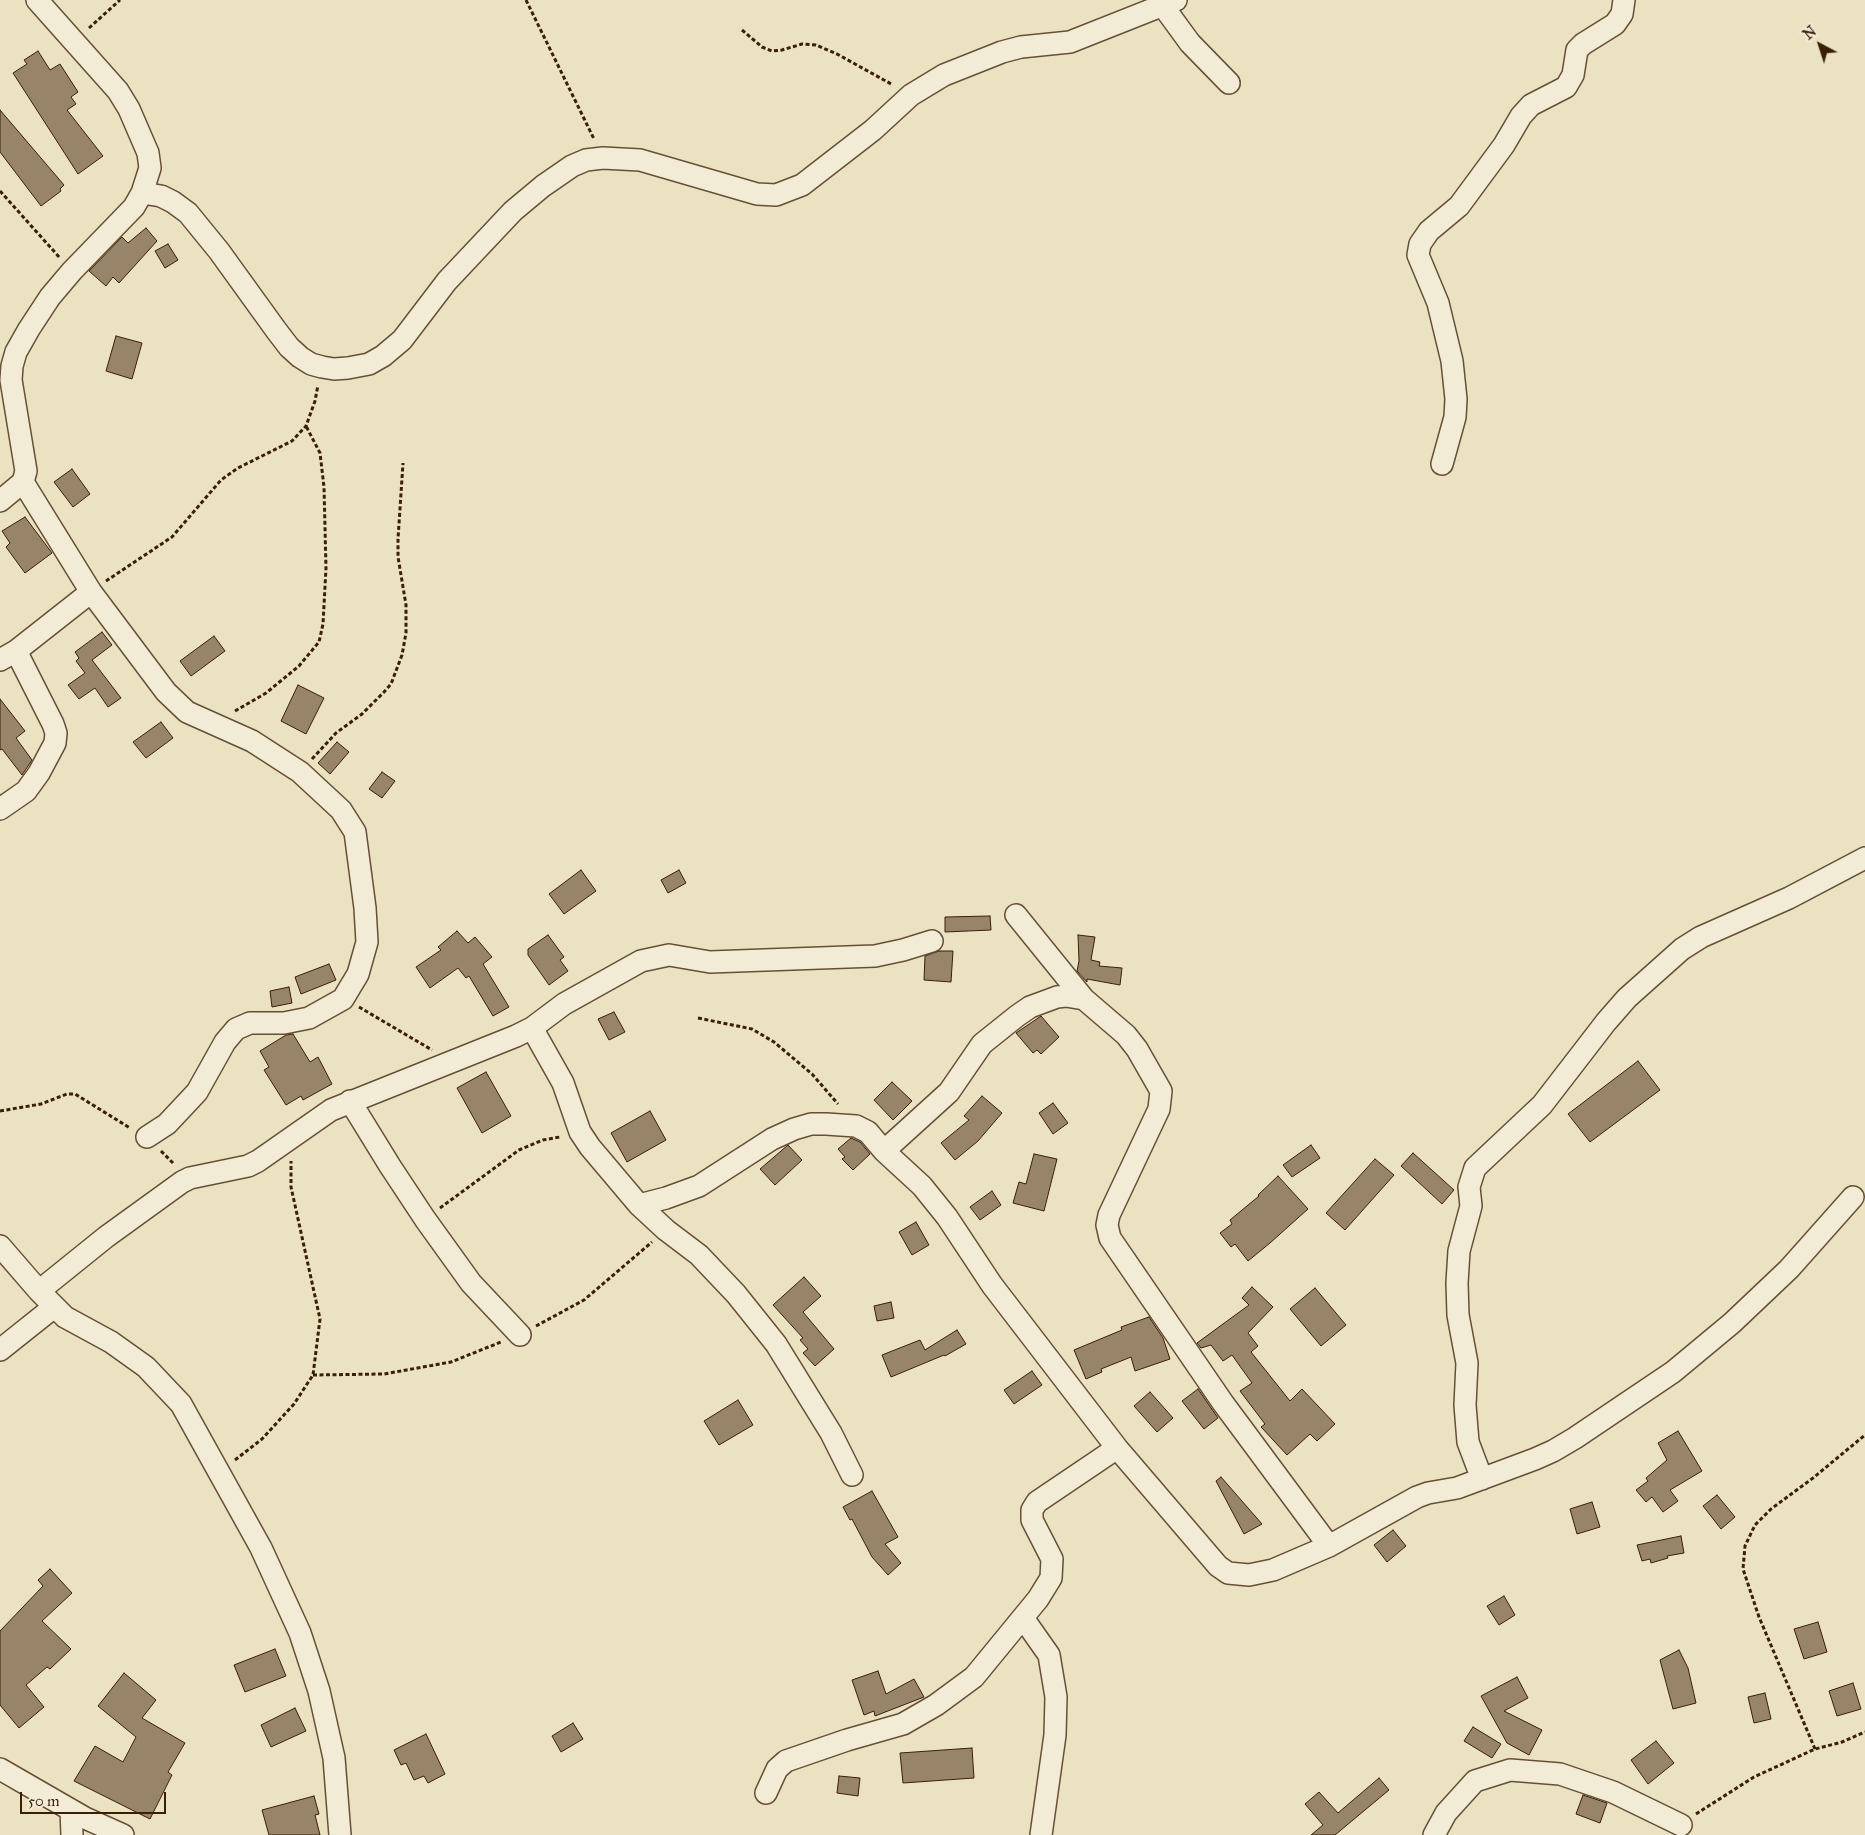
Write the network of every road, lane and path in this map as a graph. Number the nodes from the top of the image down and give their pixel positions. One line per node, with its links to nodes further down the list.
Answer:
1 (37, 0): 7 (street)
2 (120, 0): 7 (path)
3 (526, 0): 10 (path)
4 (1624, 0): 17 (street)
5 (1170, 3): 8 (street); 9 (street)
6 (742, 30): 9 (path)
7 (74, 42): 12 (street)
8 (1229, 83)
9 (911, 96): 10 (street)
10 (603, 158): 14 (street)
11 (0, 191): 13 (path)
12 (142, 193): 13 (street); 14 (street)
13 (72, 271): 18 (street)
14 (322, 367): 15 (path)
15 (306, 426): 20 (path); 22 (path)
16 (403, 463): 23 (path)
17 (1442, 464)
18 (22, 482): 19 (street); 20 (street)
19 (0, 501)
20 (91, 592): 21 (street); 22 (street)
21 (8, 656): 24 (street)
22 (210, 722): 23 (street)
23 (300, 772): 29 (street)
24 (0, 810)
25 (1865, 858): 53 (street)
26 (1016, 915): 28 (street)
27 (932, 941): 31 (street)
28 (1084, 998): 39 (street); 54 (street)
29 (343, 999): 32 (path); 37 (street)
30 (698, 1018): 35 (path)
31 (532, 1028): 32 (street); 36 (street)
32 (450, 1063): 33 (street)
33 (350, 1101): 38 (street); 43 (street)
34 (0, 1111): 37 (path)
35 (856, 1126): 39 (street); 42 (street)
36 (580, 1132): 42 (street); 43 (path)
37 (147, 1137): 40 (path)
38 (290, 1138): 40 (street); 51 (path)
39 (884, 1151): 50 (street)
40 (190, 1178): 45 (street)
41 (1853, 1197): 53 (street)
42 (639, 1205): 52 (street)
43 (425, 1219): 47 (street)
44 (0, 1246): 45 (street)
45 (38, 1291): 46 (street)
46 (54, 1307): 48 (street); 51 (street)
47 (520, 1335)
48 (0, 1350)
49 (1865, 1435): 57 (path)
50 (1117, 1448): 54 (street); 55 (street)
51 (220, 1471): 64 (street)
52 (852, 1475)
53 (1482, 1479): 54 (street)
54 (1329, 1546)
55 (1023, 1618): 59 (street); 65 (street)
56 (1865, 1732): 57 (path)
57 (1815, 1749): 61 (path)
58 (0, 1769): 60 (street)
59 (766, 1793)
60 (71, 1810): 62 (street); 63 (street)
61 (1681, 1825): 66 (street)
62 (72, 1835)
63 (123, 1835)
64 (340, 1835)
65 (1041, 1835)
66 (1434, 1835)

